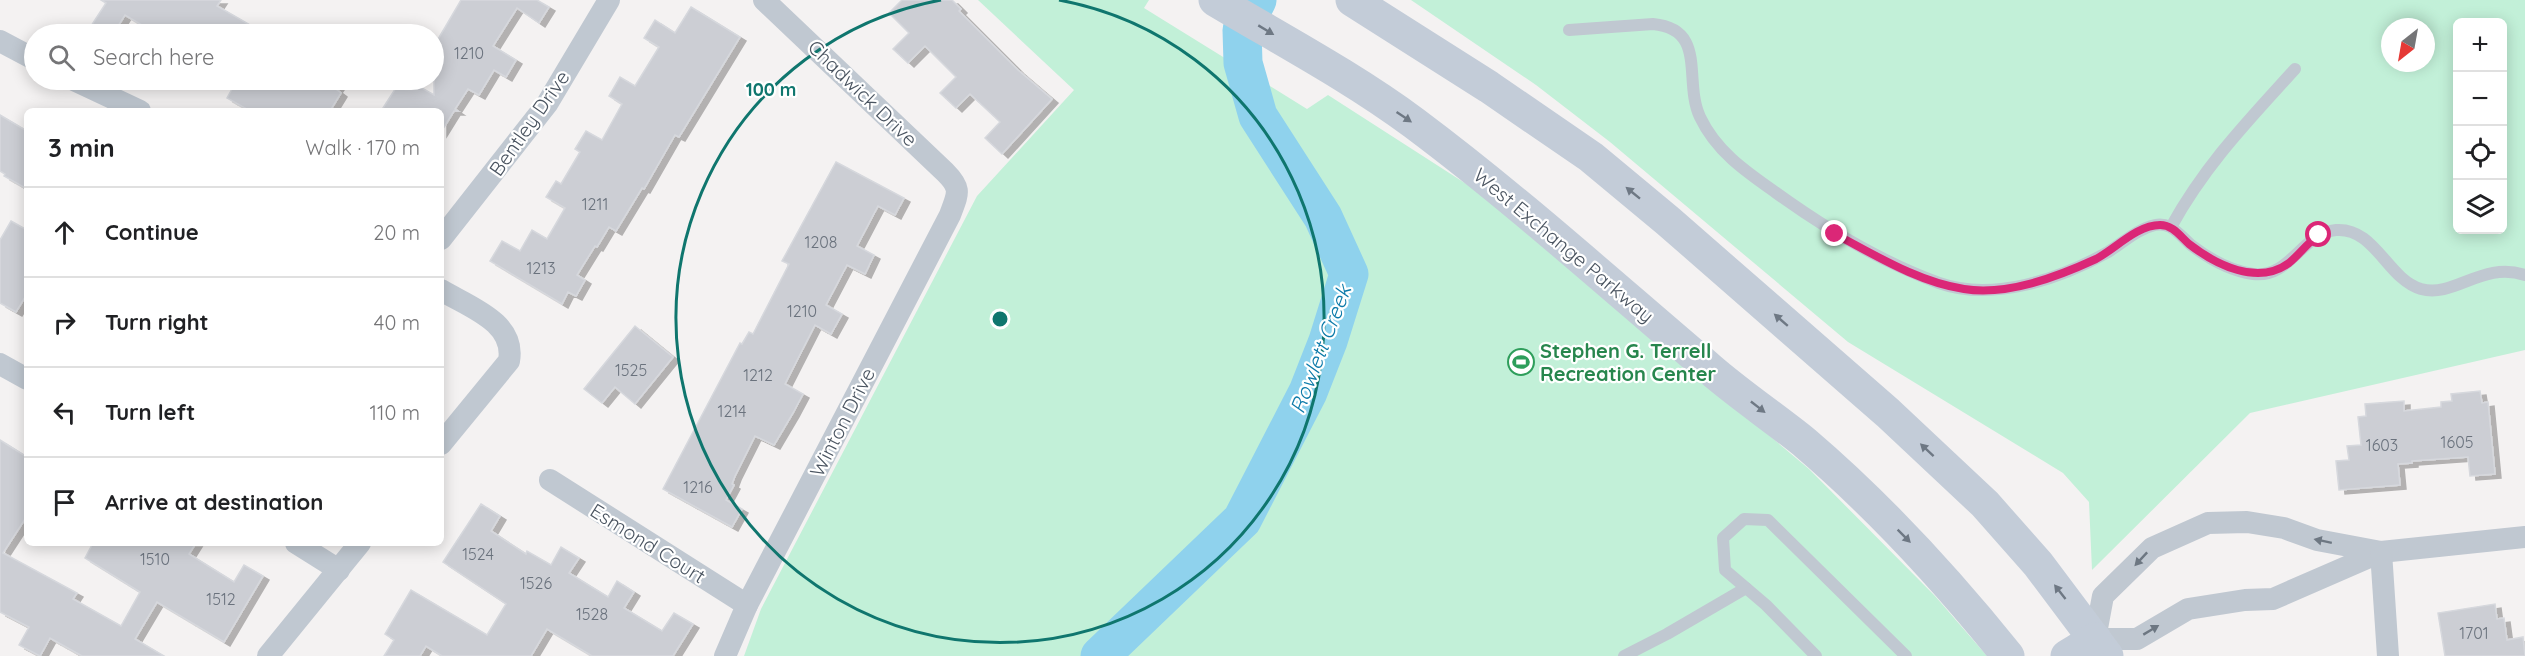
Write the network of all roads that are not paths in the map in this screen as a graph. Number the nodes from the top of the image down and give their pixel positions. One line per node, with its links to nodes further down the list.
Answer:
1 (609, 0): 13 (street, Bentley Drive)
2 (764, 0): 11 (street, Chadwick Drive)
3 (1215, 0): 33 (main road, West Exchange Parkway, one-way to 33)
4 (1352, 0): 27 (main road, one-way to 4)
5 (1569, 30): 12 (lane)
6 (0, 41): 7 (street)
7 (24, 54)
8 (2295, 69): 12 (lane)
9 (95, 90): 10 (street)
10 (134, 108)
11 (958, 189): 26 (street, Winton Drive)
12 (2171, 227): 14 (lane)
13 (444, 235)
14 (2525, 275)
15 (444, 292): 18 (street)
16 (0, 364): 17 (street)
17 (24, 377)
18 (444, 440)
19 (550, 480): 26 (street, Esmond Court)
20 (2525, 537): 23 (street)
21 (301, 546): 24 (street)
22 (358, 546): 24 (street)
23 (2381, 552): 27 (street, one-way to 23); 27 (street, one-way to 27); 35 (street)
24 (339, 570): 28 (street)
25 (1746, 588): 30 (lane); 31 (lane); 32 (lane)
26 (747, 605): 29 (street, Winton Drive)
27 (2101, 648): 34 (main road)
28 (277, 653)
29 (726, 656)
30 (1624, 656)
31 (1816, 656)
32 (1906, 656)
33 (2008, 656)
34 (2067, 656)
35 (2388, 656)

